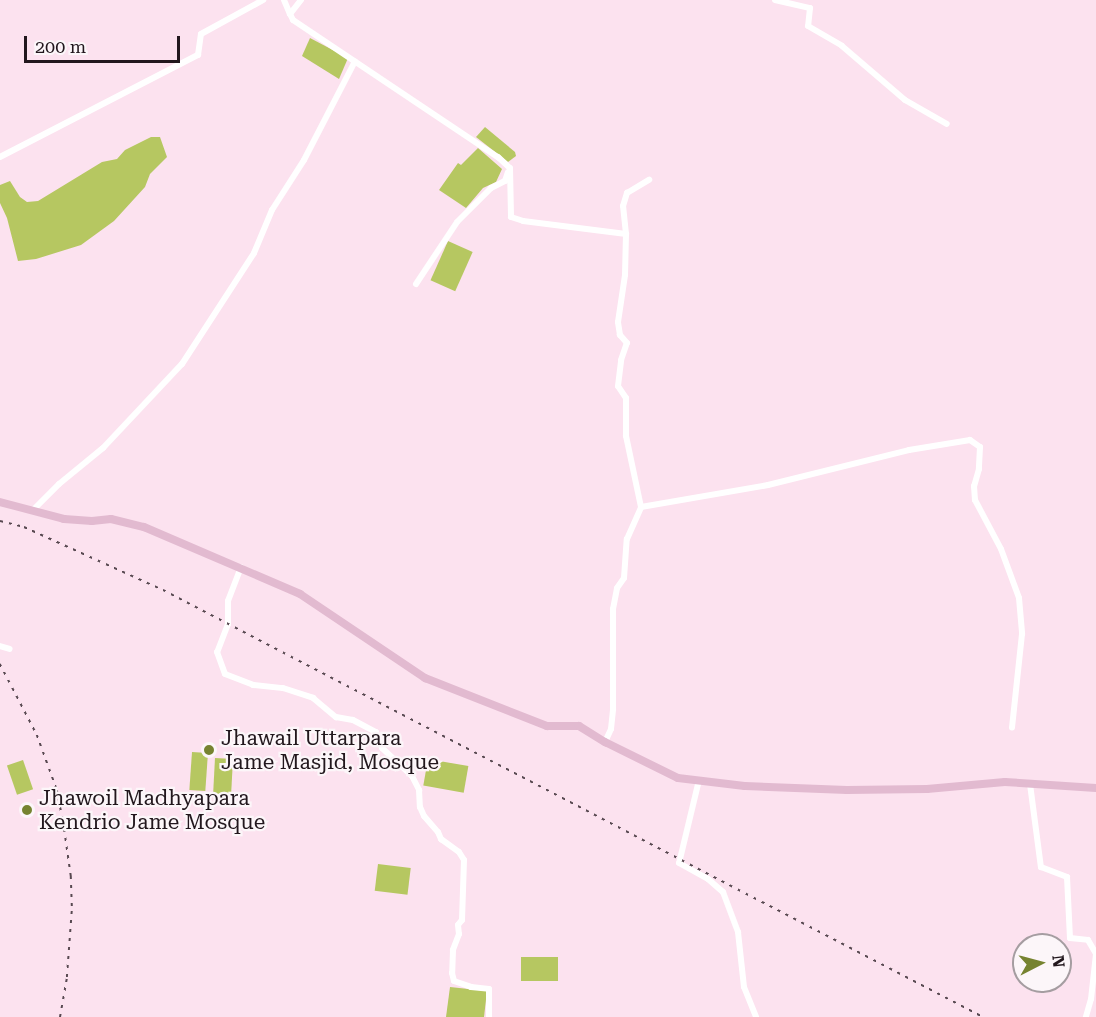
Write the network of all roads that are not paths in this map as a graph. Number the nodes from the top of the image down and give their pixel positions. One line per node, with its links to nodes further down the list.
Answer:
1 (263, 0): 8 (street)
2 (284, 0): 5 (street)
3 (301, 0): 5 (street)
4 (776, 0): 7 (street)
5 (290, 14): 6 (street)
6 (355, 61): 9 (street); 15 (street)
7 (947, 124)
8 (0, 157)
9 (510, 168): 11 (street); 12 (street)
10 (649, 180): 11 (street)
11 (626, 234): 14 (street)
12 (416, 284)
13 (0, 502): 15 (main road)
14 (641, 507): 19 (street); 20 (street)
15 (33, 510): 16 (main road)
16 (241, 567): 20 (main road); 24 (street)
17 (0, 646): 18 (street)
18 (10, 649)
19 (1012, 727)
20 (605, 742): 21 (main road)
21 (699, 780): 22 (main road); 25 (street)
22 (1029, 784): 23 (main road); 26 (street)
23 (1096, 788)
24 (489, 1017)
25 (756, 1017)
26 (1086, 1017)

